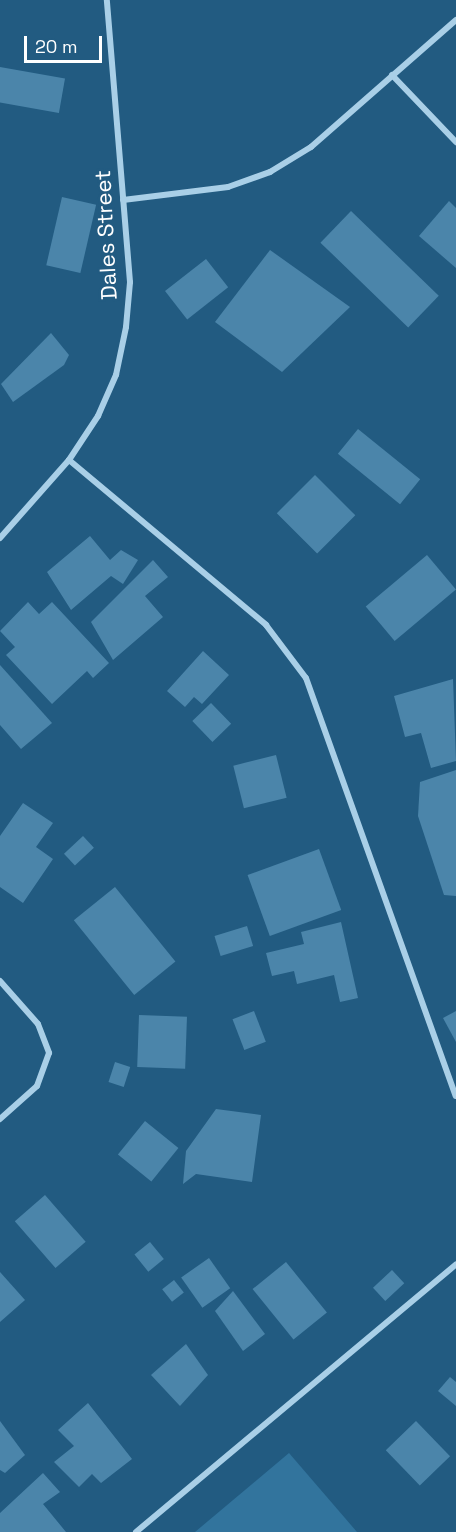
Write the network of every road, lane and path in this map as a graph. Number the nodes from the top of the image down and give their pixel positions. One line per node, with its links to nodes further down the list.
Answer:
1 (107, 0): 5 (street, Dales Street)
2 (456, 20): 3 (street)
3 (392, 75): 4 (street); 5 (street)
4 (456, 142)
5 (123, 200): 6 (street, Dales Street)
6 (69, 460): 7 (street, Dales Street); 9 (street)
7 (0, 538)
8 (0, 981): 10 (street)
9 (456, 1096)
10 (0, 1119)
11 (456, 1264): 12 (street)
12 (136, 1532)

